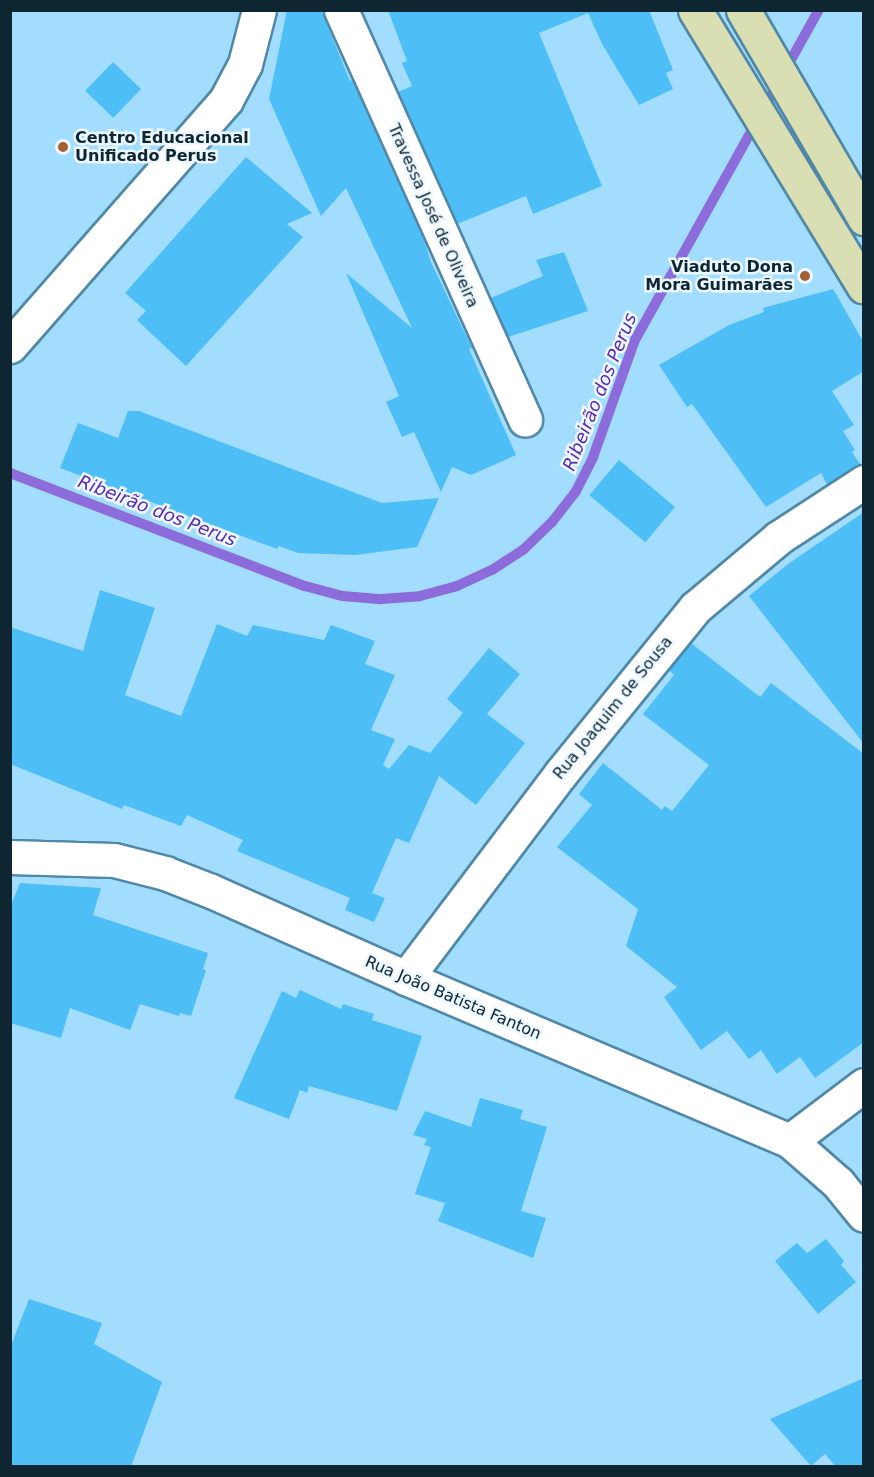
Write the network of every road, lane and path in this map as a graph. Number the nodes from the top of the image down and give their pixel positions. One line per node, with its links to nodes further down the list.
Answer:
1 (259, 10): 7 (street)
2 (341, 10): 8 (street, Travessa José de Oliveira)
3 (695, 10): 6 (main road)
4 (743, 10): 5 (main road)
5 (864, 218)
6 (864, 287)
7 (10, 346)
8 (525, 420)
9 (864, 483): 11 (street, Rua Joaquim de Sousa)
10 (10, 857): 11 (street, Rua João Batista Fanton)
11 (406, 978): 13 (street, Rua João Batista Fanton)
12 (864, 1085): 13 (street)
13 (790, 1142): 14 (street, Rua João Batista Fanton)
14 (864, 1215)

